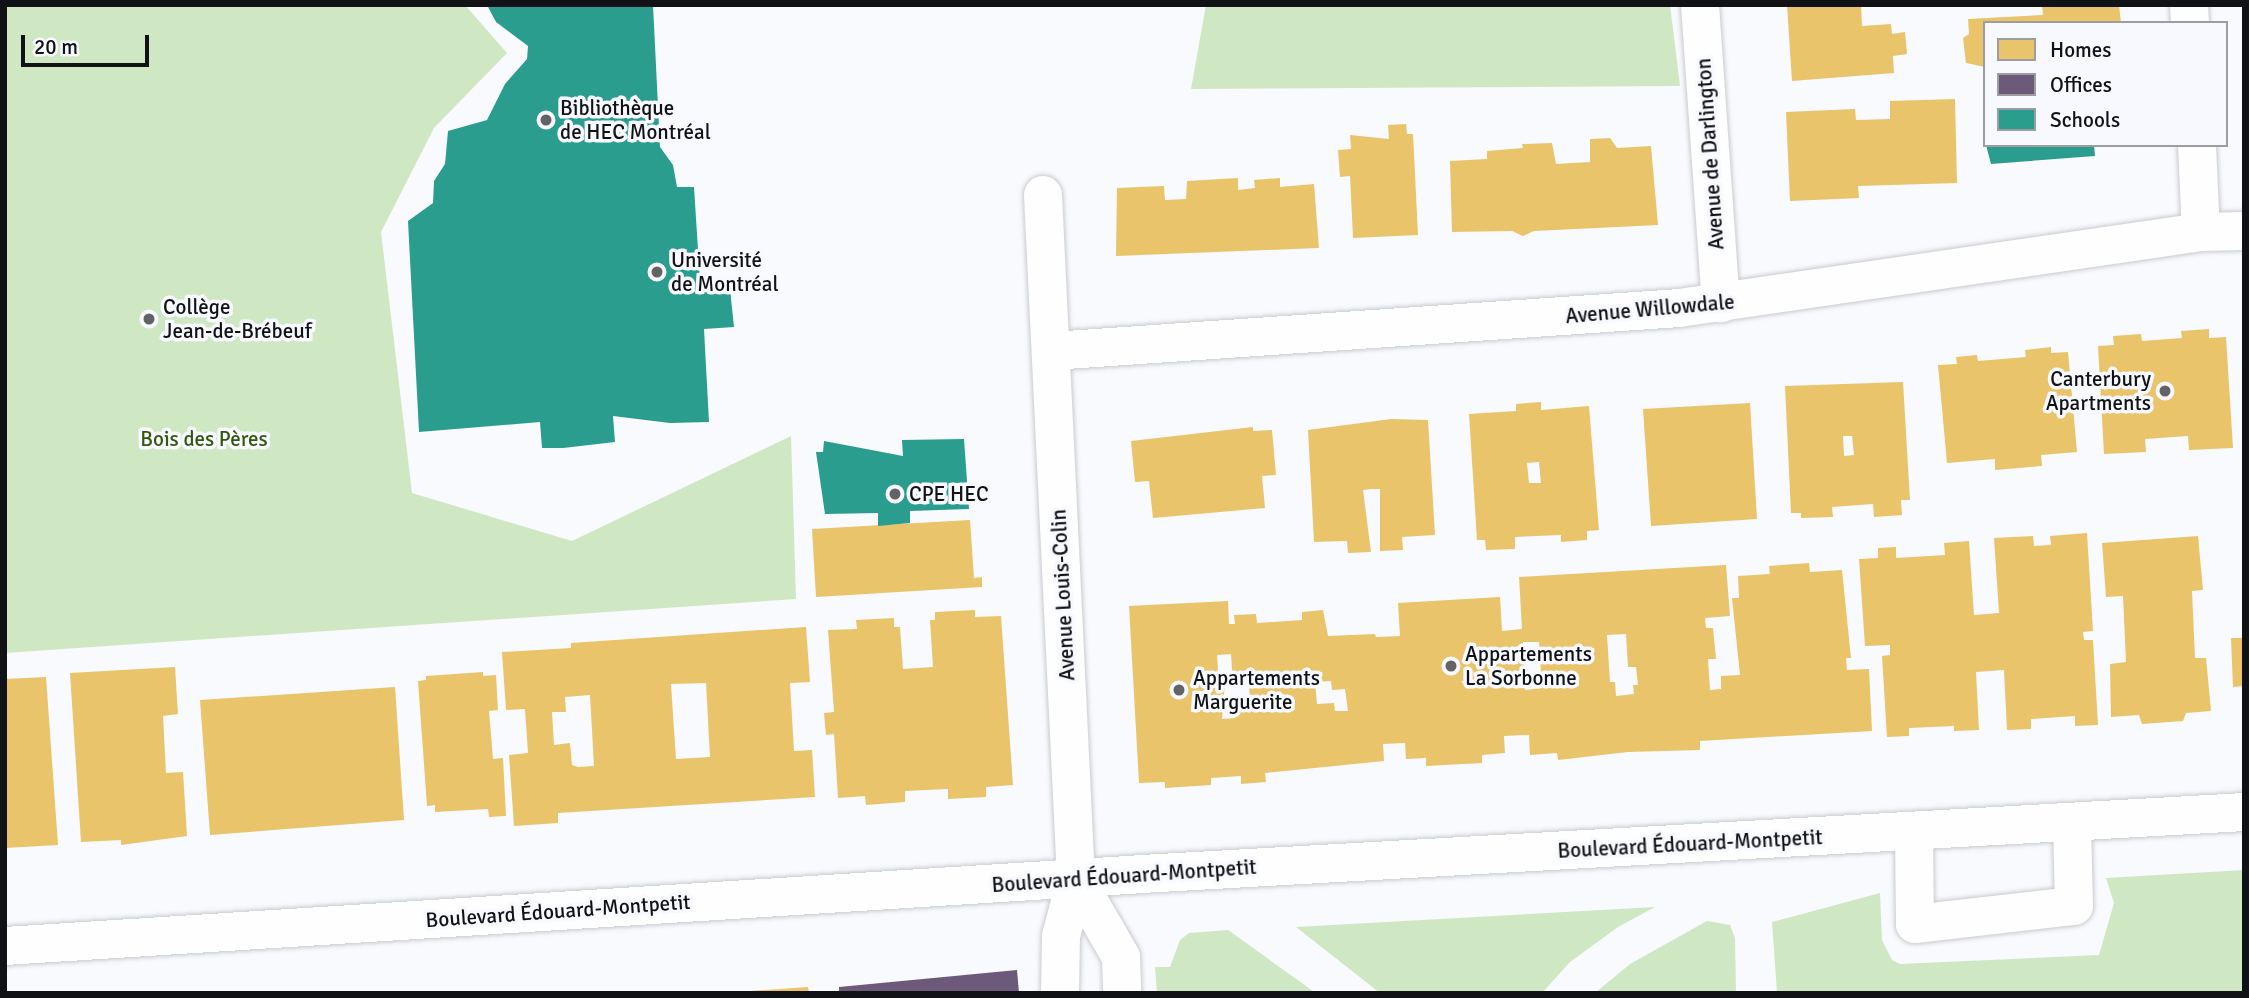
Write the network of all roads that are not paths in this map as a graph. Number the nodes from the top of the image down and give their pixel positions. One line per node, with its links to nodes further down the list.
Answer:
1 (1700, 5): 6 (street, Avenue de Darlington)
2 (2197, 147): 5 (street)
3 (1043, 195): 7 (street, Avenue Louis-Colin)
4 (2244, 231): 5 (street, Avenue Willowdale)
5 (2201, 232): 6 (street, Avenue Willowdale)
6 (1721, 303): 7 (street, Avenue Willowdale)
7 (1052, 351): 11 (street, Avenue Louis-Colin)
8 (2244, 812): 9 (street, Boulevard Édouard-Montpetit)
9 (2072, 823): 10 (street, Boulevard Édouard-Montpetit); 10 (street)
10 (1914, 832): 11 (street, Boulevard Édouard-Montpetit)
11 (1076, 880): 12 (street, Boulevard Édouard-Montpetit); 13 (street, Avenue Louis-Colin); 14 (street)
12 (5, 946)
13 (1060, 993)
14 (1122, 993)

